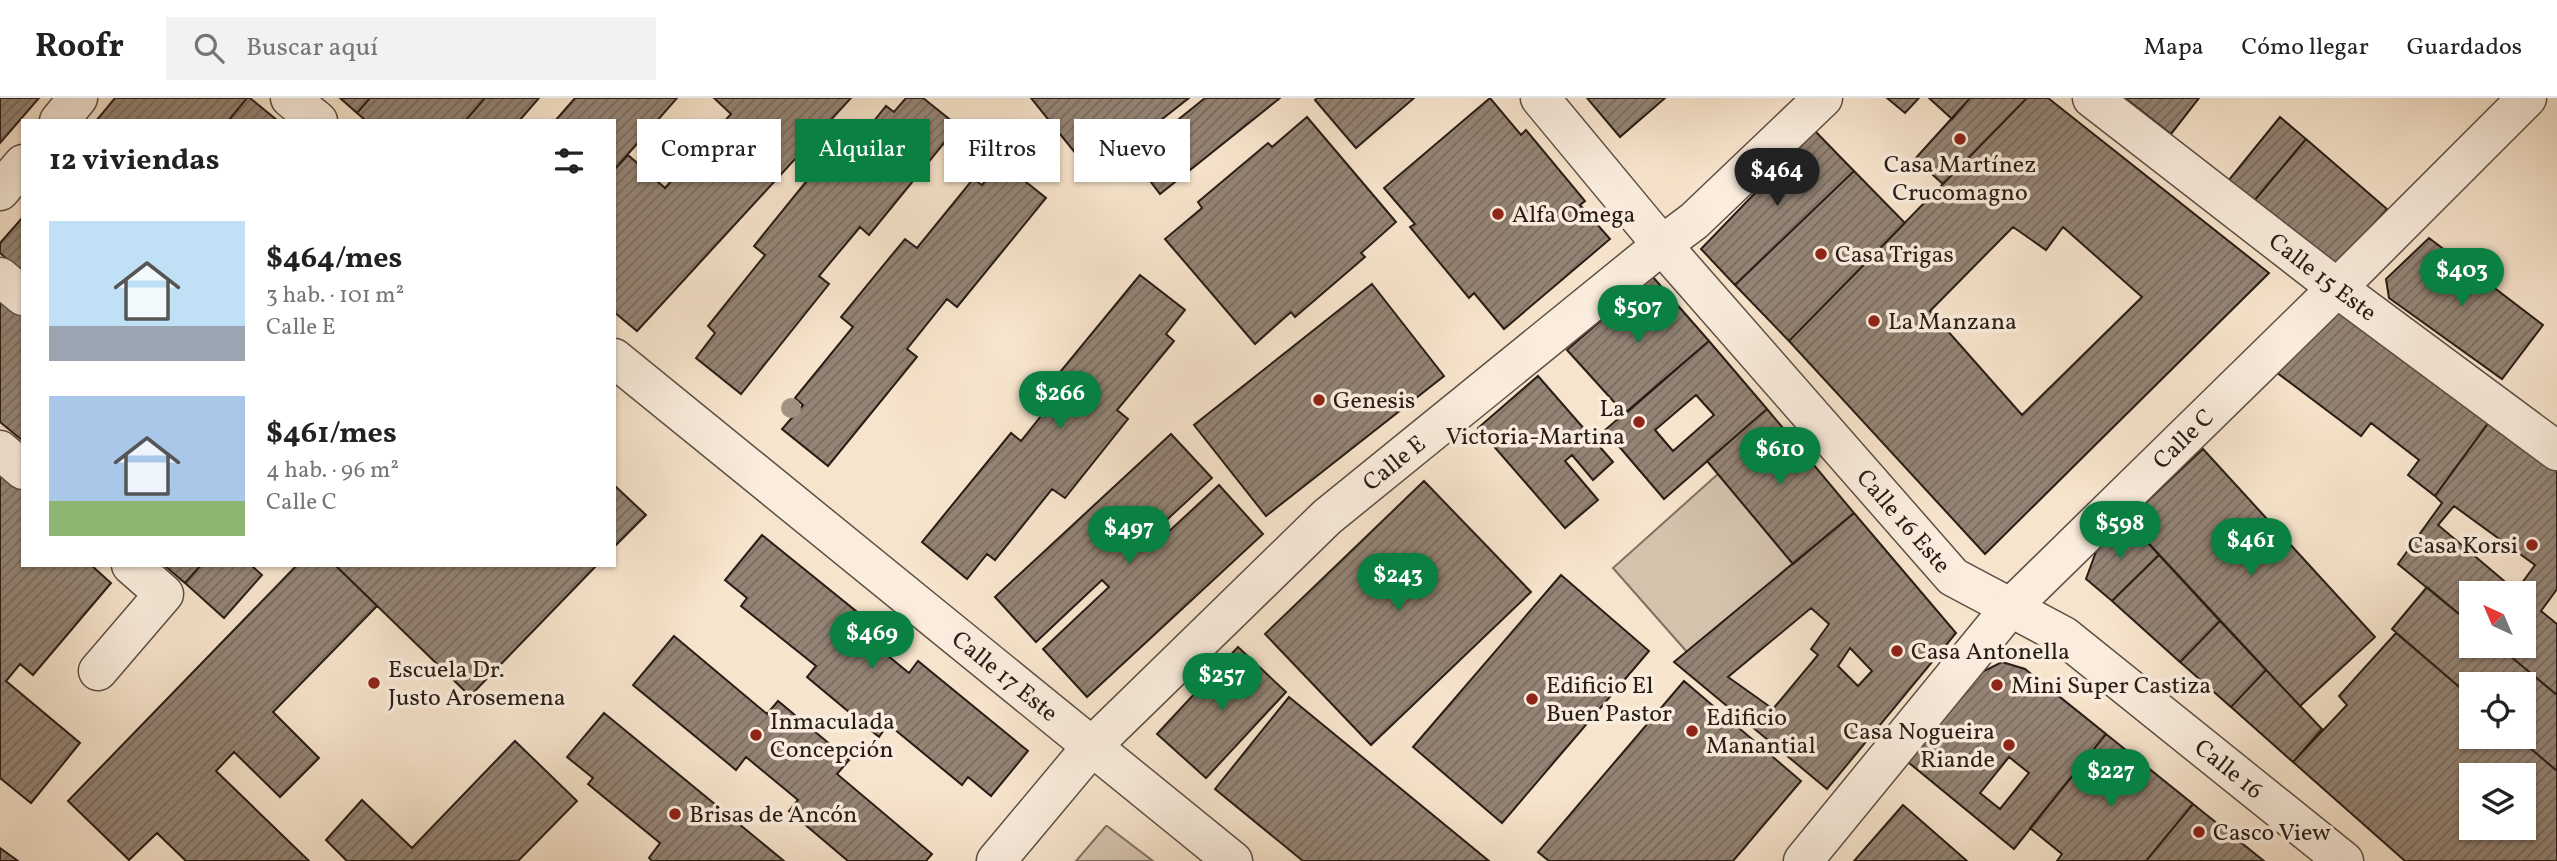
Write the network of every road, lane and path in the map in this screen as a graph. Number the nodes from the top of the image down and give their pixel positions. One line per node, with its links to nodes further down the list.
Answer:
1 (79, 98): 7 (street)
2 (290, 98): 8 (street)
3 (1539, 98): 9 (street, Calle 16 Este)
4 (1823, 98): 9 (street, Calle E)
5 (2092, 98): 11 (street, Calle 15 Este)
6 (2527, 98): 11 (street, Calle C)
7 (61, 119)
8 (316, 119)
9 (1662, 245): 18 (street, Calle 16 Este); 20 (street, Calle E)
10 (0, 277): 12 (street)
11 (2337, 288): 15 (street, Calle 15 Este); 18 (street, Calle C)
12 (21, 294)
13 (616, 360): 20 (street, Calle 17 Este)
14 (0, 450): 16 (street)
15 (2557, 451)
16 (21, 468)
17 (133, 567): 19 (street)
18 (2010, 608): 23 (street, Calle C); 24 (street, Calle 16)
19 (98, 671)
20 (1093, 745): 21 (street, Calle E); 22 (street, Calle 17 Este)
21 (996, 861)
22 (1233, 861)
23 (1803, 861)
24 (2344, 861)

